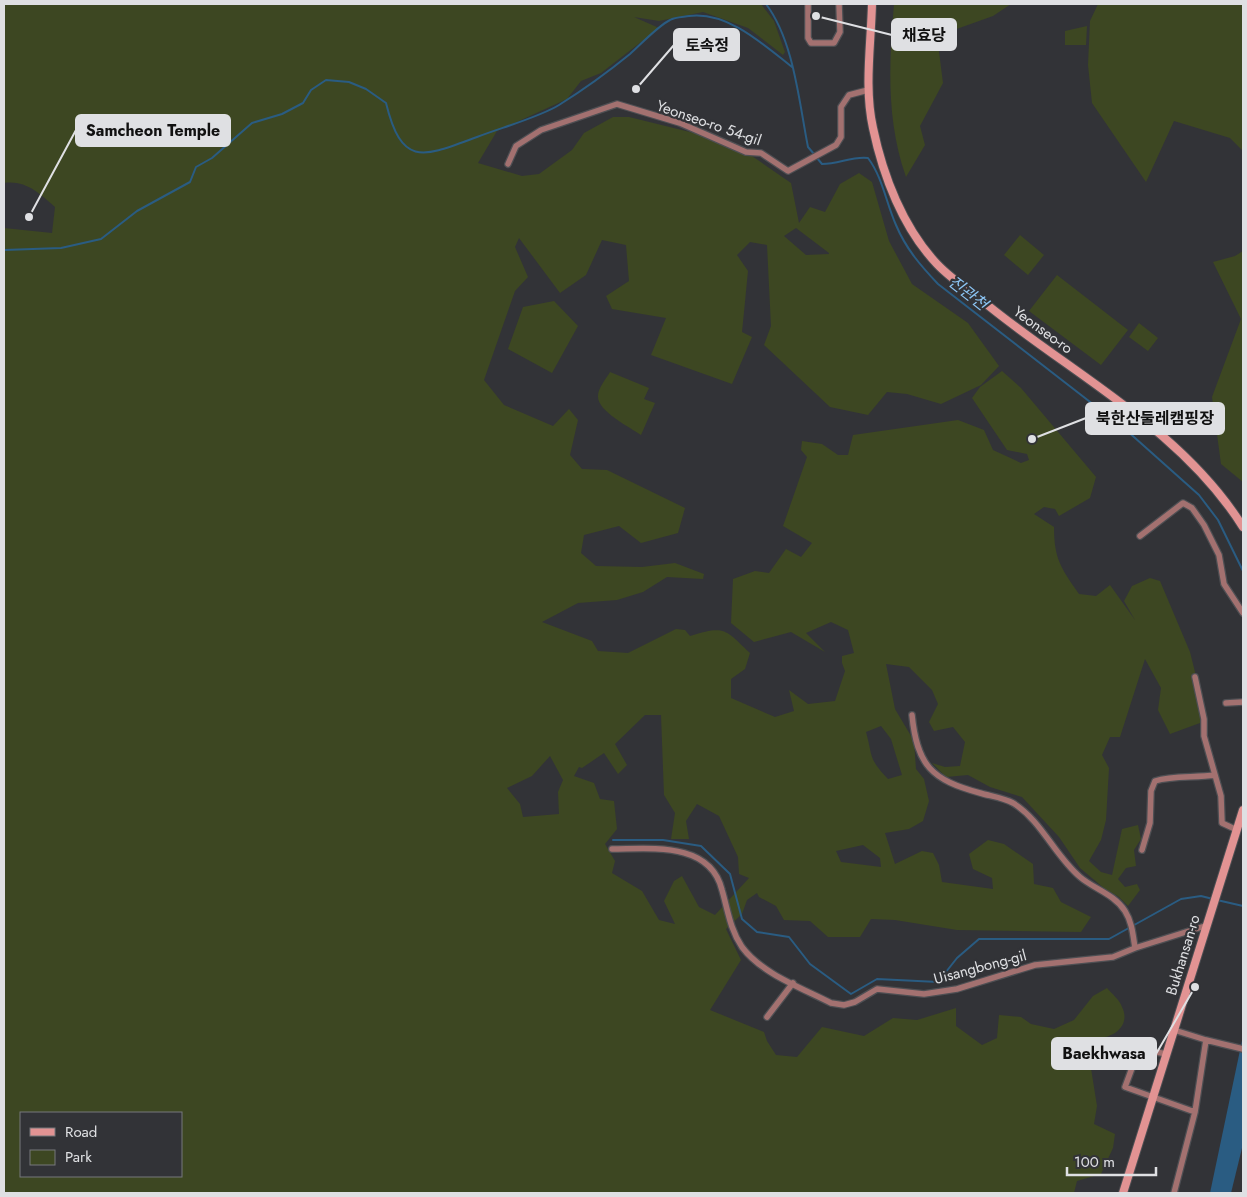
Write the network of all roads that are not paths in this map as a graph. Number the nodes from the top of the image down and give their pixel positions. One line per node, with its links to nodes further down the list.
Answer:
1 (808, 4): 2 (street)
2 (840, 4)
3 (872, 4): 4 (main road, Yeonseo-ro)
4 (868, 90): 5 (street, Yeonseo-ro 54-gil); 6 (main road, Yeonseo-ro)
5 (508, 164)
6 (1243, 526)
7 (1140, 536): 8 (street)
8 (1243, 613)
9 (1195, 677): 13 (street)
10 (1226, 702): 11 (street)
11 (1243, 702)
12 (912, 715): 19 (street)
13 (1215, 775): 15 (street); 17 (street)
14 (1243, 810): 15 (main road)
15 (1237, 830): 18 (main road, Bukhansan-ro)
16 (612, 849): 20 (street, Uisangbong-gil)
17 (1142, 850)
18 (1205, 926): 19 (street, Uisangbong-gil); 22 (main road, Bukhansan-ro)
19 (1135, 948): 20 (street, Uisangbong-gil)
20 (793, 983): 21 (street)
21 (767, 1017)
22 (1174, 1030): 23 (street); 25 (main road, Bukhansan-ro)
23 (1206, 1040): 24 (street); 27 (street)
24 (1243, 1049)
25 (1167, 1054): 26 (main road, Bukhansan-ro); 26 (street)
26 (1154, 1098): 27 (street); 28 (main road, Bukhansan-ro)
27 (1195, 1112): 29 (street)
28 (1122, 1193)
29 (1174, 1193)

